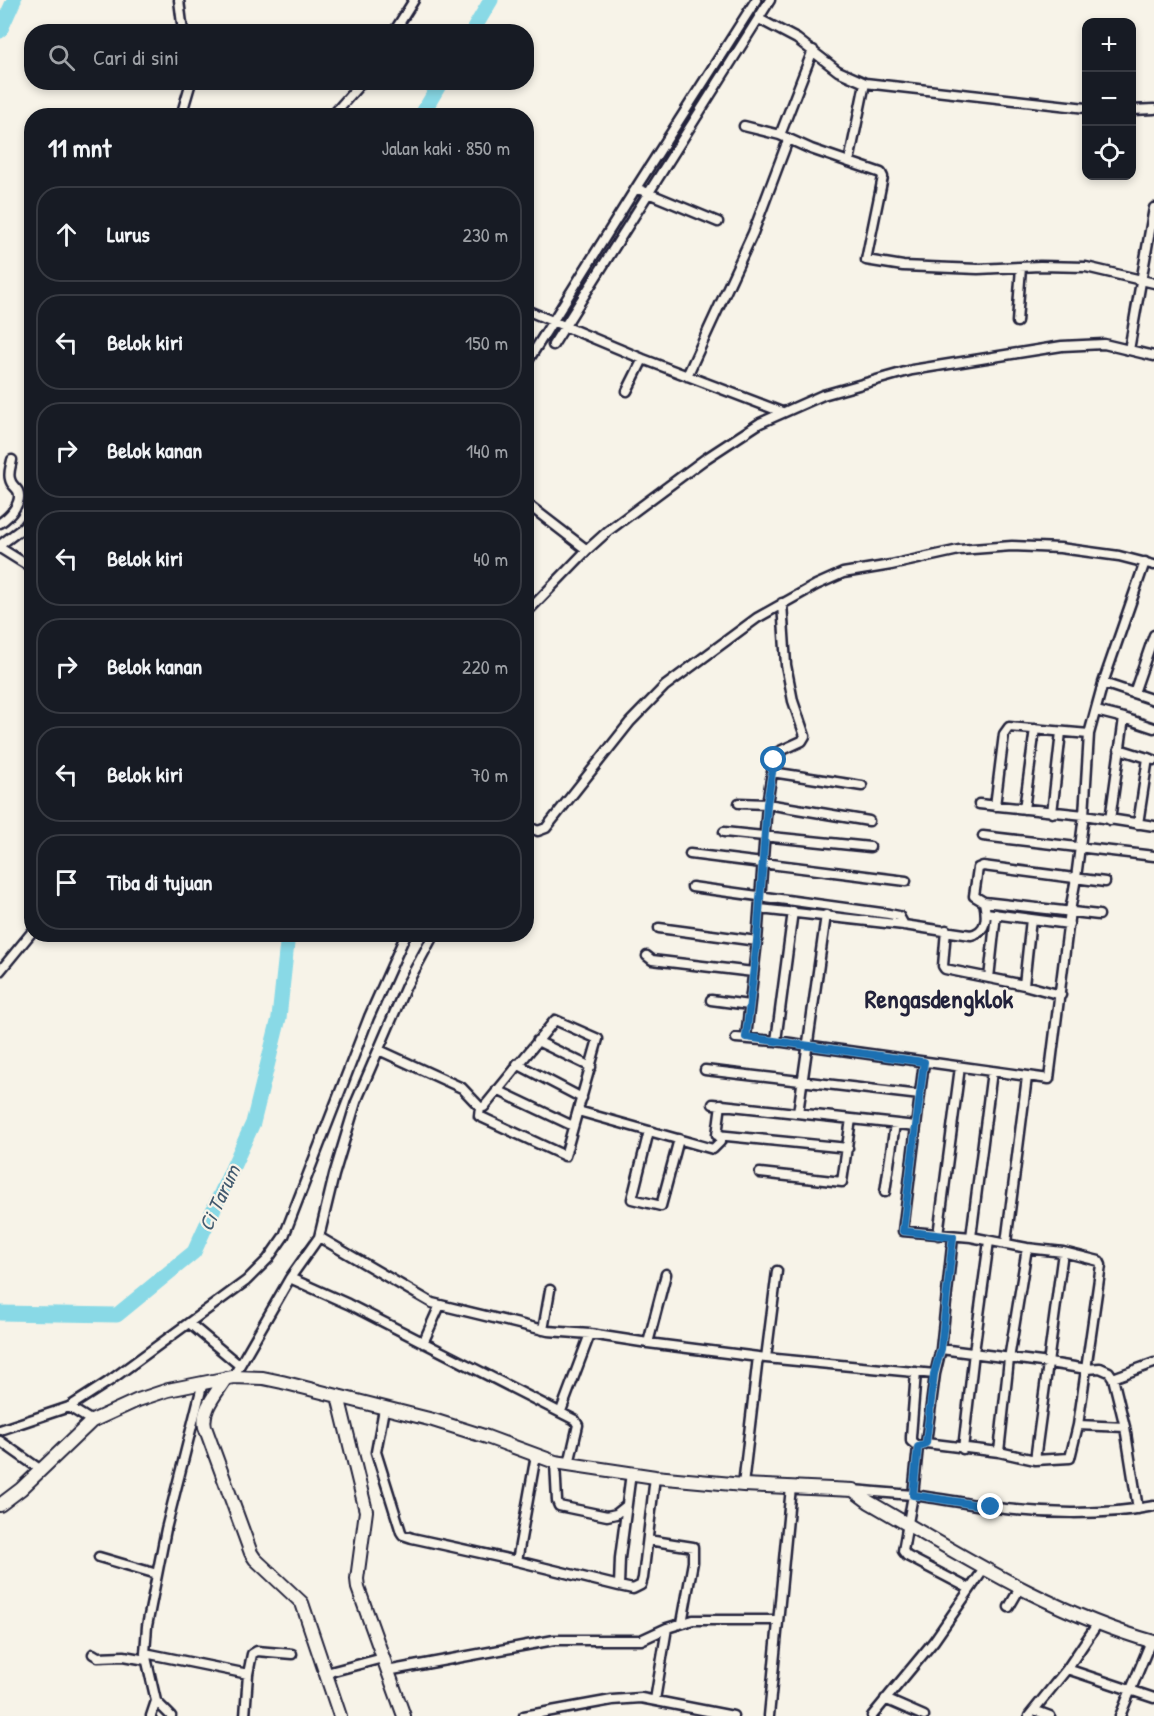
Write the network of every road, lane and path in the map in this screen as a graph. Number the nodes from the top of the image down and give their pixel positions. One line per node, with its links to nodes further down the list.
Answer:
1 (179, 0): 6 (street)
2 (414, 0): 7 (street)
3 (756, 0): 20 (street)
4 (770, 0): 5 (street)
5 (759, 19): 8 (street); 21 (street)
6 (182, 24)
7 (399, 24)
8 (813, 50): 9 (street); 18 (street)
9 (865, 83): 14 (street); 19 (street)
10 (189, 90): 12 (street)
11 (355, 90): 13 (street)
12 (183, 108)
13 (339, 108)
14 (1082, 108)
15 (1154, 109): 16 (street)
16 (1136, 110)
17 (744, 126): 18 (street)
18 (784, 137): 19 (street); 36 (street)
19 (849, 162): 24 (street)
20 (636, 188): 21 (street); 28 (street)
21 (648, 193): 23 (street); 30 (street)
22 (1154, 208): 25 (street)
23 (718, 222)
24 (1021, 267): 25 (street); 29 (street)
25 (1141, 280): 26 (street); 32 (street)
26 (1154, 283)
27 (534, 313): 28 (street)
28 (553, 321): 30 (street); 33 (street)
29 (1017, 322)
30 (564, 325): 31 (street); 35 (street)
31 (553, 345)
32 (1129, 350): 34 (street); 38 (street)
33 (534, 351)
34 (1154, 356)
35 (643, 359): 36 (street); 37 (street)
36 (687, 376): 38 (street)
37 (627, 391)
38 (782, 412): 45 (street)
39 (12, 460): 41 (street)
40 (534, 509): 45 (street)
41 (0, 523)
42 (24, 527): 43 (street)
43 (4, 536): 44 (street)
44 (0, 546): 46 (street)
45 (587, 550): 49 (street)
46 (24, 562)
47 (1149, 563): 48 (street); 51 (street)
48 (782, 603): 62 (street); 75 (street)
49 (534, 605)
50 (1154, 638): 52 (street)
51 (1103, 683): 52 (street); 54 (street)
52 (1134, 693): 53 (street)
53 (1154, 700)
54 (1096, 711): 55 (street); 59 (street)
55 (1124, 718): 56 (street); 60 (street)
56 (1154, 728)
57 (1035, 729): 58 (street); 67 (street); 68 (street)
58 (1061, 732): 59 (street); 69 (street)
59 (1089, 734): 70 (street)
60 (1119, 748): 61 (street); 71 (street)
61 (1151, 759): 73 (street)
62 (772, 772): 63 (street); 65 (street)
63 (862, 786)
64 (739, 803): 65 (street)
65 (767, 804): 72 (street); 77 (street)
66 (979, 804): 67 (street)
67 (995, 806): 68 (street)
68 (1024, 809): 69 (street)
69 (1052, 813): 70 (street)
70 (1084, 816): 71 (street); 79 (street)
71 (1110, 820): 73 (street)
72 (869, 821)
73 (1138, 824): 74 (street)
74 (1154, 826)
75 (534, 829)
76 (724, 832): 77 (street)
77 (765, 836): 80 (street); 83 (street)
78 (983, 836): 79 (street)
79 (1079, 846): 82 (street); 84 (street)
80 (870, 847)
81 (690, 854): 83 (street)
82 (1154, 856)
83 (761, 863): 85 (street); 88 (street)
84 (1077, 878): 86 (street); 89 (street); 92 (street)
85 (906, 881)
86 (1105, 882)
87 (692, 887): 88 (street)
88 (760, 896): 90 (street); 99 (street)
89 (984, 902): 92 (street); 93 (street)
90 (760, 909): 91 (street); 102 (street)
91 (793, 911): 95 (street); 115 (street)
92 (1070, 911): 96 (street); 98 (street)
93 (986, 913): 94 (street); 101 (street)
94 (996, 914): 97 (street); 109 (street)
95 (825, 915): 99 (street); 116 (street)
96 (1099, 915)
97 (1031, 919): 98 (street); 110 (street)
98 (1069, 924): 111 (street)
99 (904, 925): 101 (street)
100 (659, 928): 102 (street)
101 (946, 930): 109 (street)
102 (757, 941): 108 (street)
103 (24, 942): 107 (street)
104 (402, 942): 155 (street)
105 (429, 942): 117 (street)
106 (647, 956): 108 (street)
107 (0, 971)
108 (753, 972): 113 (street)
109 (989, 978): 110 (street)
110 (1024, 985): 111 (street)
111 (1061, 995): 124 (street)
112 (711, 1000): 113 (street)
113 (749, 1005): 115 (street)
114 (537, 1041): 119 (street); 120 (street); 120 (street)
115 (776, 1041): 116 (street)
116 (808, 1046): 118 (street); 125 (street)
117 (379, 1050): 129 (street); 143 (street)
118 (924, 1062): 121 (street); 127 (street)
119 (518, 1064): 126 (street); 128 (street)
120 (591, 1067): 128 (street)
121 (960, 1067): 123 (street); 142 (street)
122 (705, 1070): 125 (street)
123 (992, 1071): 124 (street); 145 (street)
124 (1027, 1077): 147 (street)
125 (803, 1080): 127 (street); 131 (street)
126 (497, 1090): 129 (street); 134 (street)
127 (920, 1095): 135 (street)
128 (582, 1098): 130 (street)
129 (480, 1107): 134 (street)
130 (578, 1111): 134 (street); 136 (street)
131 (798, 1113): 132 (street); 137 (street)
132 (851, 1119): 133 (street); 139 (street)
133 (895, 1124): 135 (street); 141 (street)
134 (573, 1126)
135 (916, 1126): 142 (street)
136 (649, 1131): 138 (street); 138 (street)
137 (721, 1135): 138 (street); 139 (street)
138 (679, 1139)
139 (848, 1148): 140 (street)
140 (760, 1173)
141 (885, 1192)
142 (938, 1235): 144 (street)
143 (319, 1237): 152 (street); 154 (street)
144 (953, 1237): 145 (street); 160 (street)
145 (971, 1237): 146 (street)
146 (989, 1241): 147 (street); 161 (street)
147 (1006, 1243): 148 (street)
148 (1027, 1248): 149 (street); 163 (street)
149 (1063, 1252): 164 (street); 166 (street)
150 (777, 1271): 162 (street)
151 (666, 1274): 159 (street)
152 (290, 1278): 158 (street); 168 (street)
153 (550, 1290): 156 (street)
154 (440, 1305): 156 (street); 158 (street)
155 (189, 1323): 168 (street); 173 (street)
156 (543, 1330): 157 (street)
157 (590, 1334): 159 (street); 175 (street)
158 (423, 1343): 175 (street)
159 (648, 1343): 162 (street)
160 (941, 1349): 161 (street); 169 (street)
161 (974, 1352): 163 (street); 182 (street)
162 (762, 1357): 167 (street); 191 (street)
163 (1009, 1359): 164 (street); 183 (street)
164 (1049, 1363): 166 (street); 185 (street)
165 (1153, 1367): 170 (street)
166 (1087, 1370): 170 (street); 177 (street)
167 (916, 1372): 169 (street); 181 (street)
168 (233, 1373): 171 (street); 172 (street); 220 (street)
169 (934, 1374): 181 (street)
170 (1113, 1378): 178 (street)
171 (203, 1382): 176 (street); 204 (street)
172 (338, 1396): 174 (street); 217 (street)
173 (69, 1407): 176 (street); 179 (street)
174 (384, 1409): 184 (street); 202 (street)
175 (561, 1411): 187 (street)
176 (92, 1421): 188 (street)
177 (1078, 1425): 178 (street); 185 (street)
178 (1125, 1427): 198 (street)
179 (0, 1430)
180 (0, 1441): 188 (street)
181 (922, 1445): 182 (street); 194 (street)
182 (963, 1449): 183 (street)
183 (999, 1452): 185 (street)
184 (537, 1455): 186 (street); 202 (street)
185 (1035, 1460)
186 (555, 1462): 187 (street); 196 (street)
187 (569, 1464): 189 (street)
188 (41, 1470): 195 (street)
189 (631, 1473): 190 (street); 196 (street)
190 (655, 1477): 191 (street); 200 (street)
191 (743, 1485): 192 (street)
192 (791, 1487): 193 (street); 209 (street)
193 (852, 1490): 194 (street); 199 (street)
194 (913, 1495): 198 (street); 199 (street)
195 (0, 1505)
196 (626, 1506): 205 (street)
197 (1154, 1506): 198 (street)
198 (1138, 1509)
199 (909, 1525): 203 (street); 206 (street)
200 (648, 1540): 205 (street); 210 (street)
201 (99, 1557): 204 (street)
202 (517, 1561): 205 (street)
203 (984, 1569): 206 (street); 207 (street)
204 (157, 1574): 216 (street)
205 (619, 1586)
206 (970, 1588): 224 (street)
207 (1020, 1588): 208 (street); 211 (street)
208 (1009, 1608)
209 (778, 1620): 210 (street); 235 (street)
210 (682, 1623): 212 (street)
211 (1098, 1623): 213 (street); 218 (street)
212 (667, 1628): 219 (street); 225 (street)
213 (1153, 1641): 222 (street)
214 (93, 1654): 216 (street)
215 (292, 1654): 221 (street)
216 (146, 1656): 221 (street); 226 (street)
217 (383, 1658): 219 (street); 220 (street)
218 (1068, 1669): 222 (street); 227 (street)
219 (387, 1671): 232 (street)
220 (326, 1673): 231 (street)
221 (248, 1674): 230 (street)
222 (1132, 1689): 223 (street); 239 (street)
223 (1154, 1698)
224 (885, 1699): 236 (street); 237 (street)
225 (655, 1700): 233 (street); 234 (street)
226 (156, 1701): 228 (street); 229 (street)
227 (1031, 1713): 238 (street)
228 (151, 1716)
229 (171, 1716)
230 (244, 1716)
231 (340, 1716)
232 (404, 1716)
233 (525, 1716)
234 (733, 1716)
235 (769, 1716)
236 (872, 1716)
237 (924, 1716)
238 (1050, 1716)
239 (1120, 1716)

